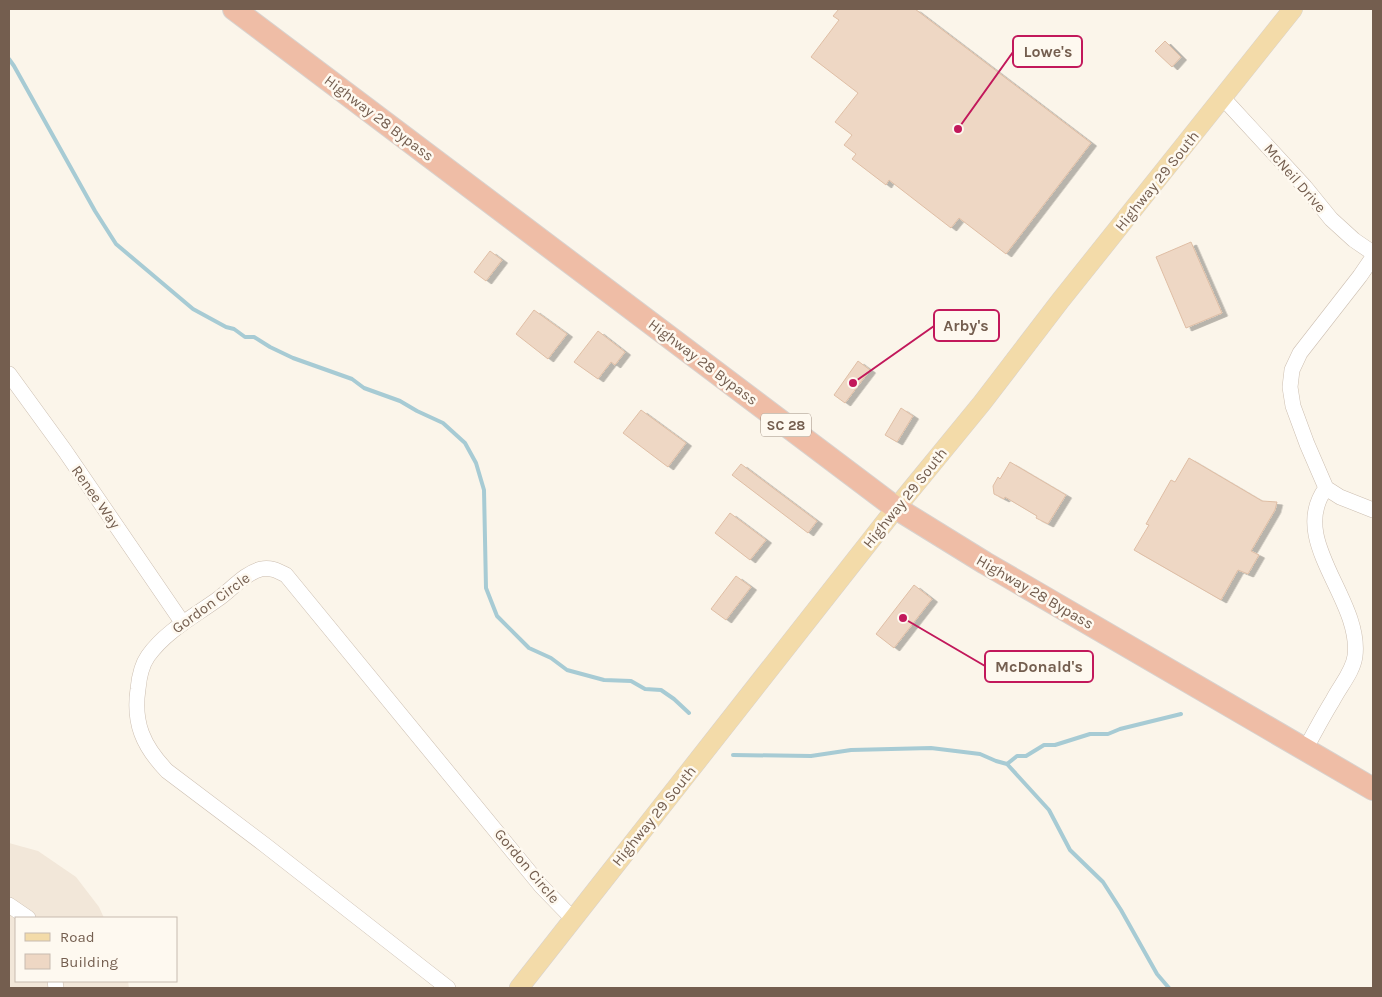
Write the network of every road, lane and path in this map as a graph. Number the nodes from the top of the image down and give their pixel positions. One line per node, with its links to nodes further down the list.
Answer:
1 (234, 9): 8 (highway, Highway 28 Bypass / SC 28)
2 (1293, 9): 3 (main road, Highway 29 South)
3 (1223, 98): 4 (street, McNeil Drive); 8 (main road, Highway 29 South)
4 (1373, 253)
5 (1373, 256): 7 (street)
6 (9, 374): 10 (street, Renee Way)
7 (1326, 488): 9 (street); 11 (street)
8 (896, 508): 11 (highway, Highway 28 Bypass / SC 28); 15 (main road, Highway 29 South)
9 (1373, 510)
10 (182, 622): 15 (street, Gordon Circle); 16 (street, Gordon Circle)
11 (1305, 750): 12 (highway, Highway 28 Bypass / SC 28)
12 (1373, 789)
13 (9, 905): 14 (street)
14 (27, 917)
15 (573, 919): 17 (main road, Highway 29 South)
16 (448, 988)
17 (519, 988)

